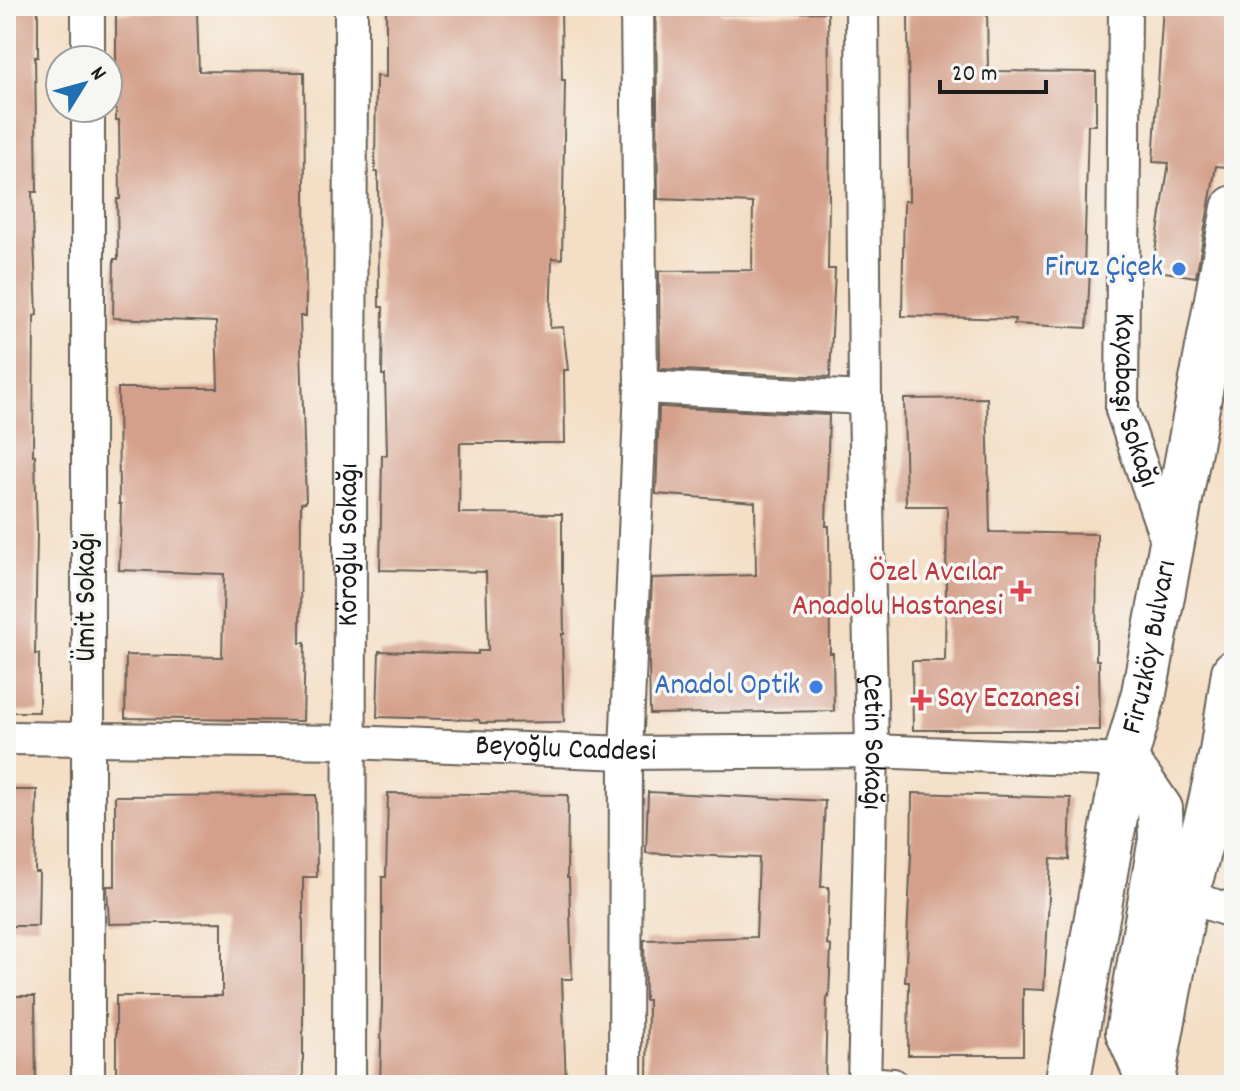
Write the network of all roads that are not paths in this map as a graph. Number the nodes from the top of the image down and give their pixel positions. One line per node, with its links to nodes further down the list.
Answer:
1 (88, 6): 6 (street)
2 (351, 6): 15 (street, Köroğlu Sokağı)
3 (637, 6): 9 (street)
4 (862, 6): 10 (street, Çetin Sokağı)
5 (1125, 6): 11 (street, Kayabaşı Sokağı)
6 (88, 44)
7 (88, 124): 14 (street, Ümit Sokağı)
8 (1234, 208): 11 (main road, Firuzköy Bulvarı)
9 (641, 387): 10 (street); 17 (street)
10 (865, 398): 16 (street, Çetin Sokağı)
11 (1170, 549): 18 (main road, Firuzköy Bulvarı)
12 (1234, 672): 19 (main road)
13 (6, 738): 14 (street, Beyoğlu Caddesi)
14 (88, 740): 15 (street, Beyoğlu Caddesi); 23 (street, Ümit Sokağı)
15 (350, 742): 17 (street, Beyoğlu Caddesi); 24 (street, Köroğlu Sokağı)
16 (872, 751): 17 (street, Beyoğlu Caddesi); 18 (street, Beyoğlu Caddesi); 22 (street, Çetin Sokağı)
17 (626, 753): 25 (street)
18 (1125, 761): 21 (main road, Firuzköy Bulvarı); 28 (main road)
19 (1186, 896): 20 (street); 28 (main road)
20 (1234, 912)
21 (1086, 979): 26 (main road, Firuzköy Bulvarı); 27 (main road)
22 (873, 1084)
23 (88, 1085)
24 (349, 1085)
25 (625, 1085)
26 (1067, 1085)
27 (1096, 1085)
28 (1151, 1085)

